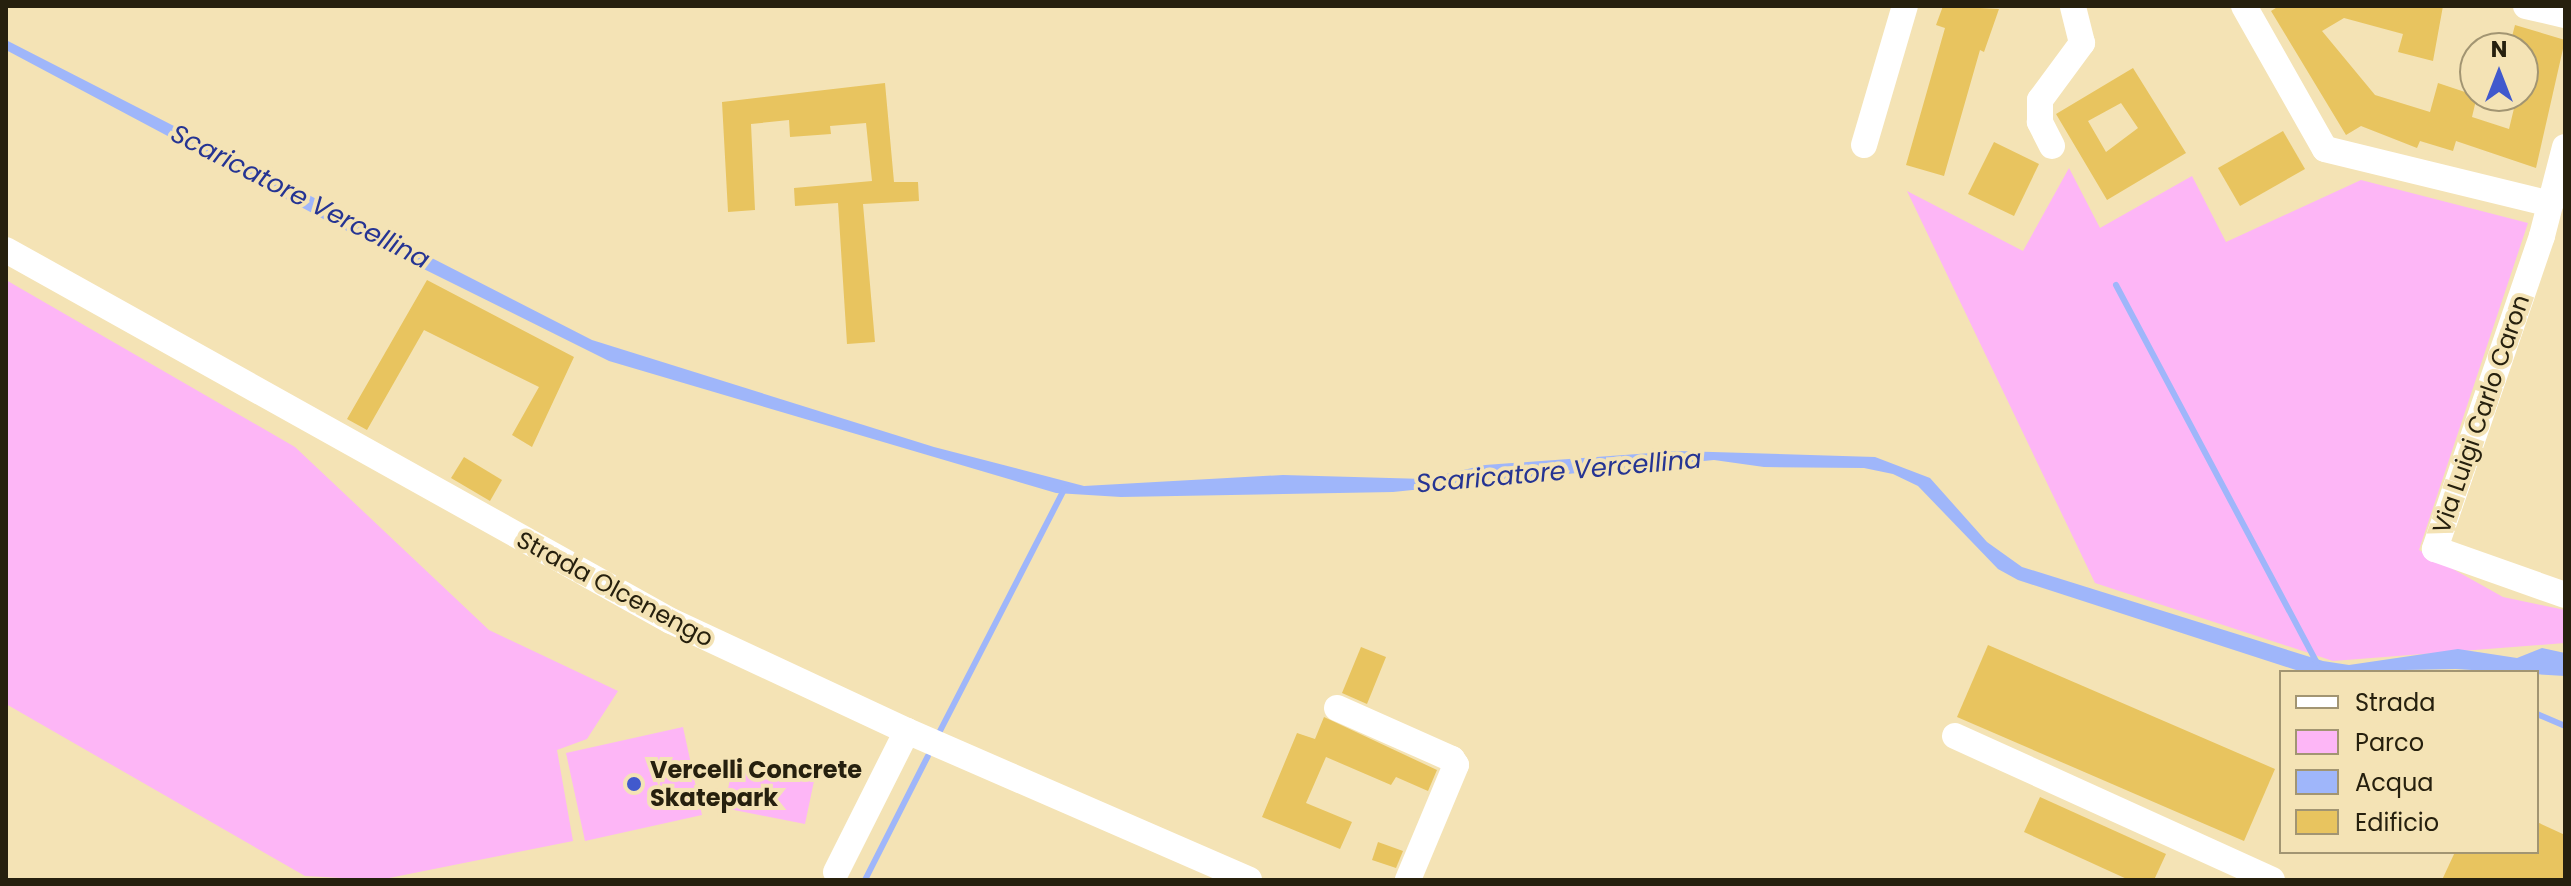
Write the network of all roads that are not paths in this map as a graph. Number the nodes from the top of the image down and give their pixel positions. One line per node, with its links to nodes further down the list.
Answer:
1 (1905, 6): 6 (street)
2 (2073, 6): 7 (street)
3 (2244, 6): 9 (street)
4 (2526, 6): 5 (street)
5 (2565, 15)
6 (1864, 145)
7 (2052, 146)
8 (2565, 147): 9 (street, Via Luigi Carlo Caron)
9 (2550, 204): 11 (street, Via Luigi Carlo Caron)
10 (6, 250): 13 (street, Strada Olcenengo)
11 (2565, 595)
12 (1337, 708): 17 (street)
13 (907, 731): 15 (street); 16 (street, Strada Olcenengo)
14 (1955, 736): 18 (street)
15 (836, 872)
16 (1249, 880)
17 (1408, 880)
18 (2272, 880)

